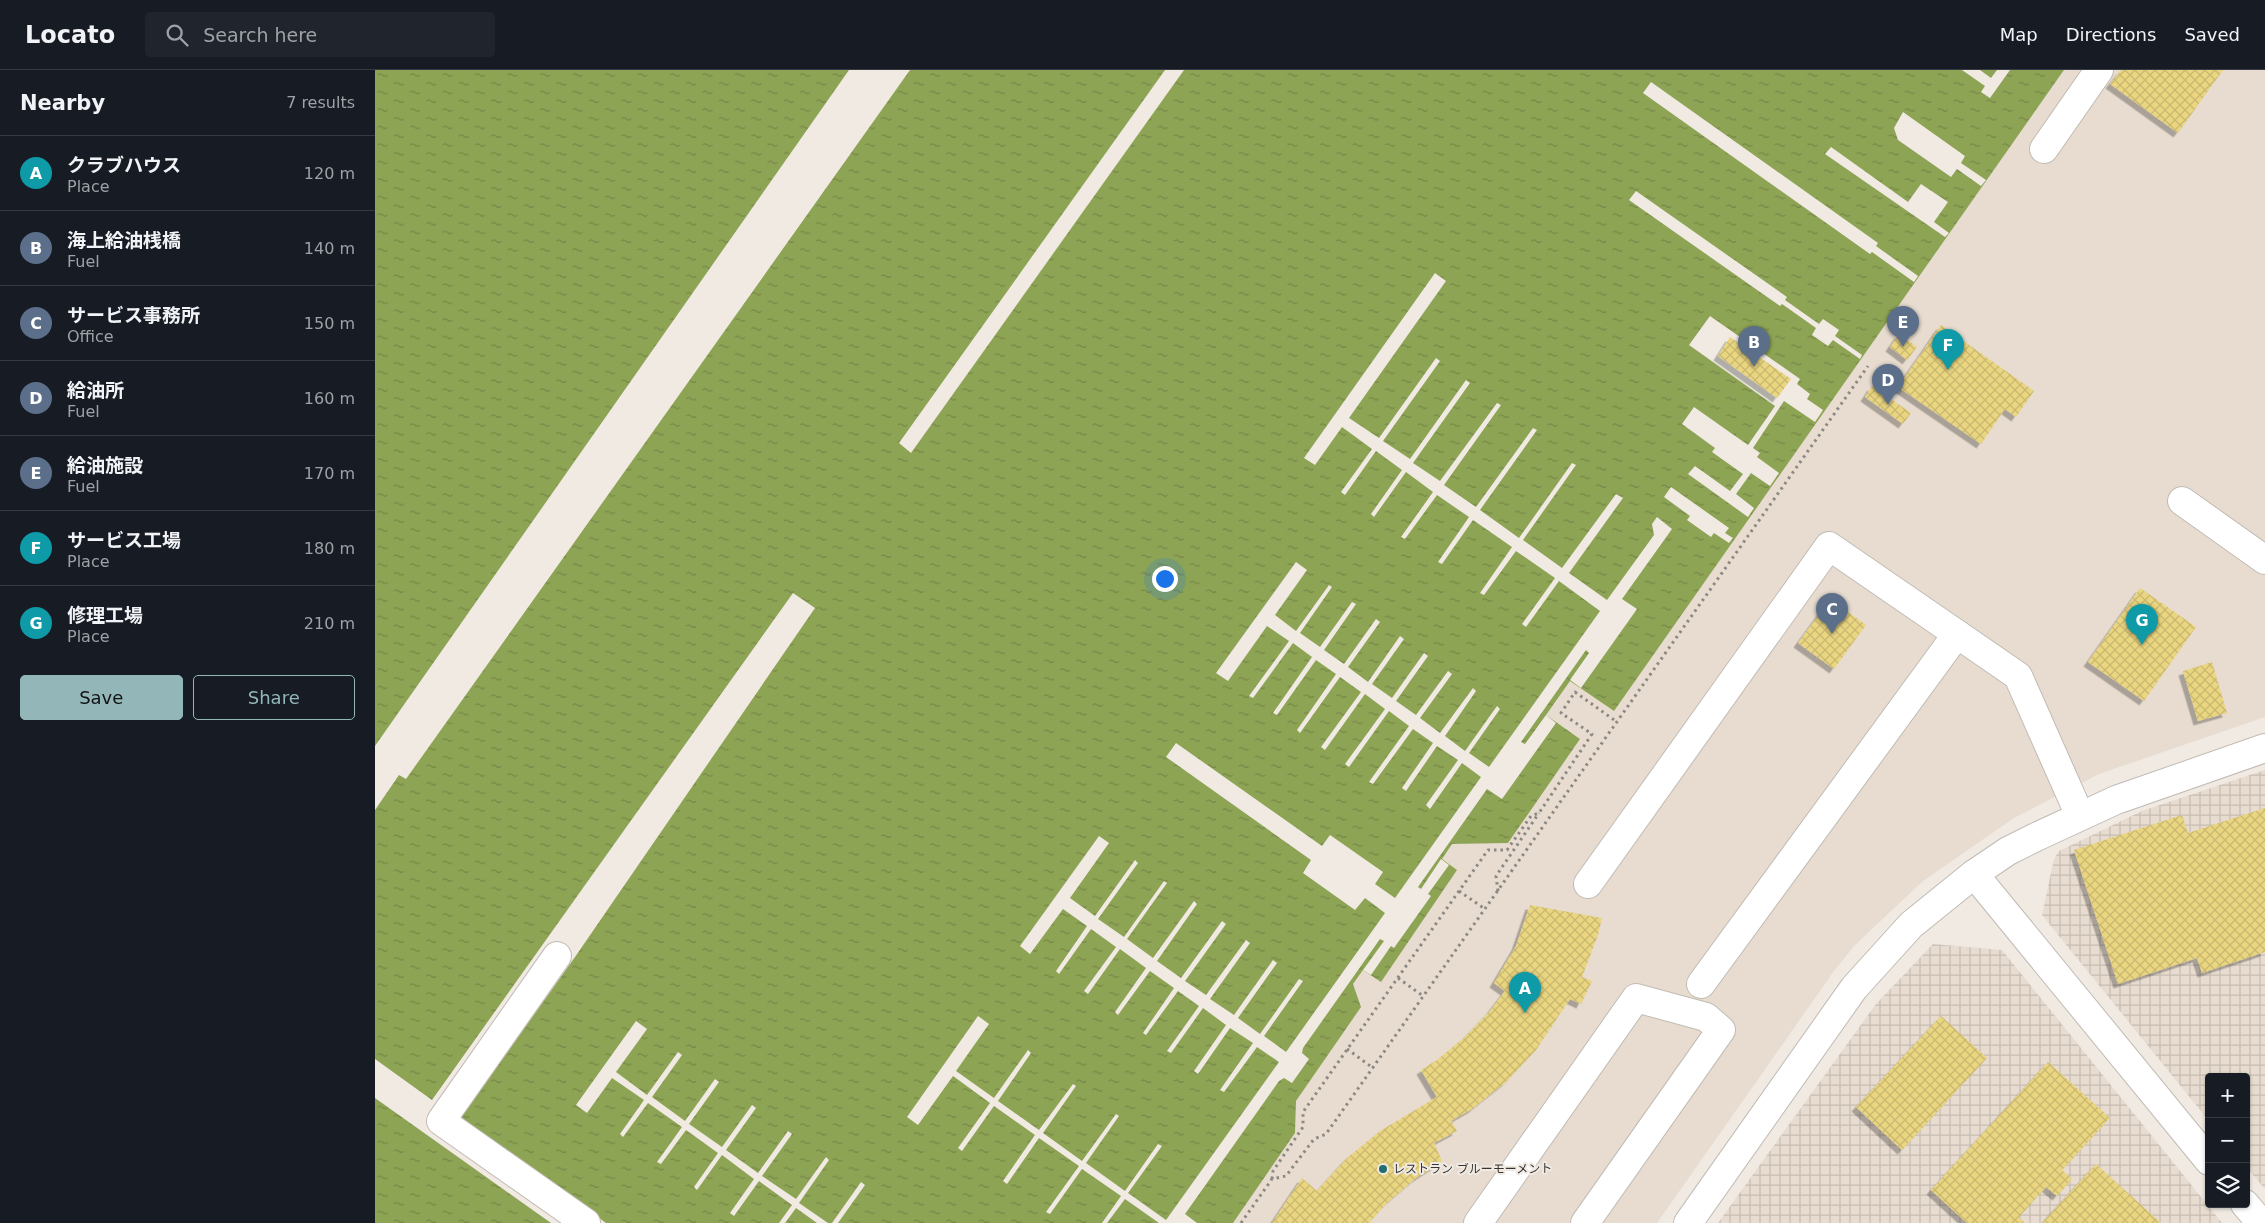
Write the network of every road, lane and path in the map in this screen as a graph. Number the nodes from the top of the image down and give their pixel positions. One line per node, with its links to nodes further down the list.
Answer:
1 (2099, 70): 2 (street)
2 (2044, 149)
3 (1868, 366): 7 (path)
4 (2182, 501): 5 (street)
5 (2265, 560)
6 (1957, 634): 10 (street); 12 (street); 18 (street)
7 (1617, 722): 9 (path); 14 (path)
8 (2265, 748): 10 (street)
9 (1539, 813): 13 (path); 14 (path)
10 (2081, 816): 11 (street)
11 (1974, 874): 22 (street); 29 (street)
12 (1588, 884)
13 (1459, 891): 15 (path); 17 (path)
14 (1498, 891): 15 (path)
15 (1485, 908): 19 (path)
16 (557, 956): 25 (street)
17 (1398, 978): 19 (path); 20 (path)
18 (1701, 984)
19 (1423, 996): 21 (path)
20 (1347, 1049): 21 (path); 23 (path)
21 (1373, 1068): 23 (path)
22 (2205, 1156)
23 (1272, 1179): 26 (path)
24 (2248, 1208): 30 (street)
25 (586, 1223)
26 (1241, 1223)
27 (1477, 1223): 28 (street)
28 (1585, 1223)
29 (1688, 1223)
30 (2261, 1223)

